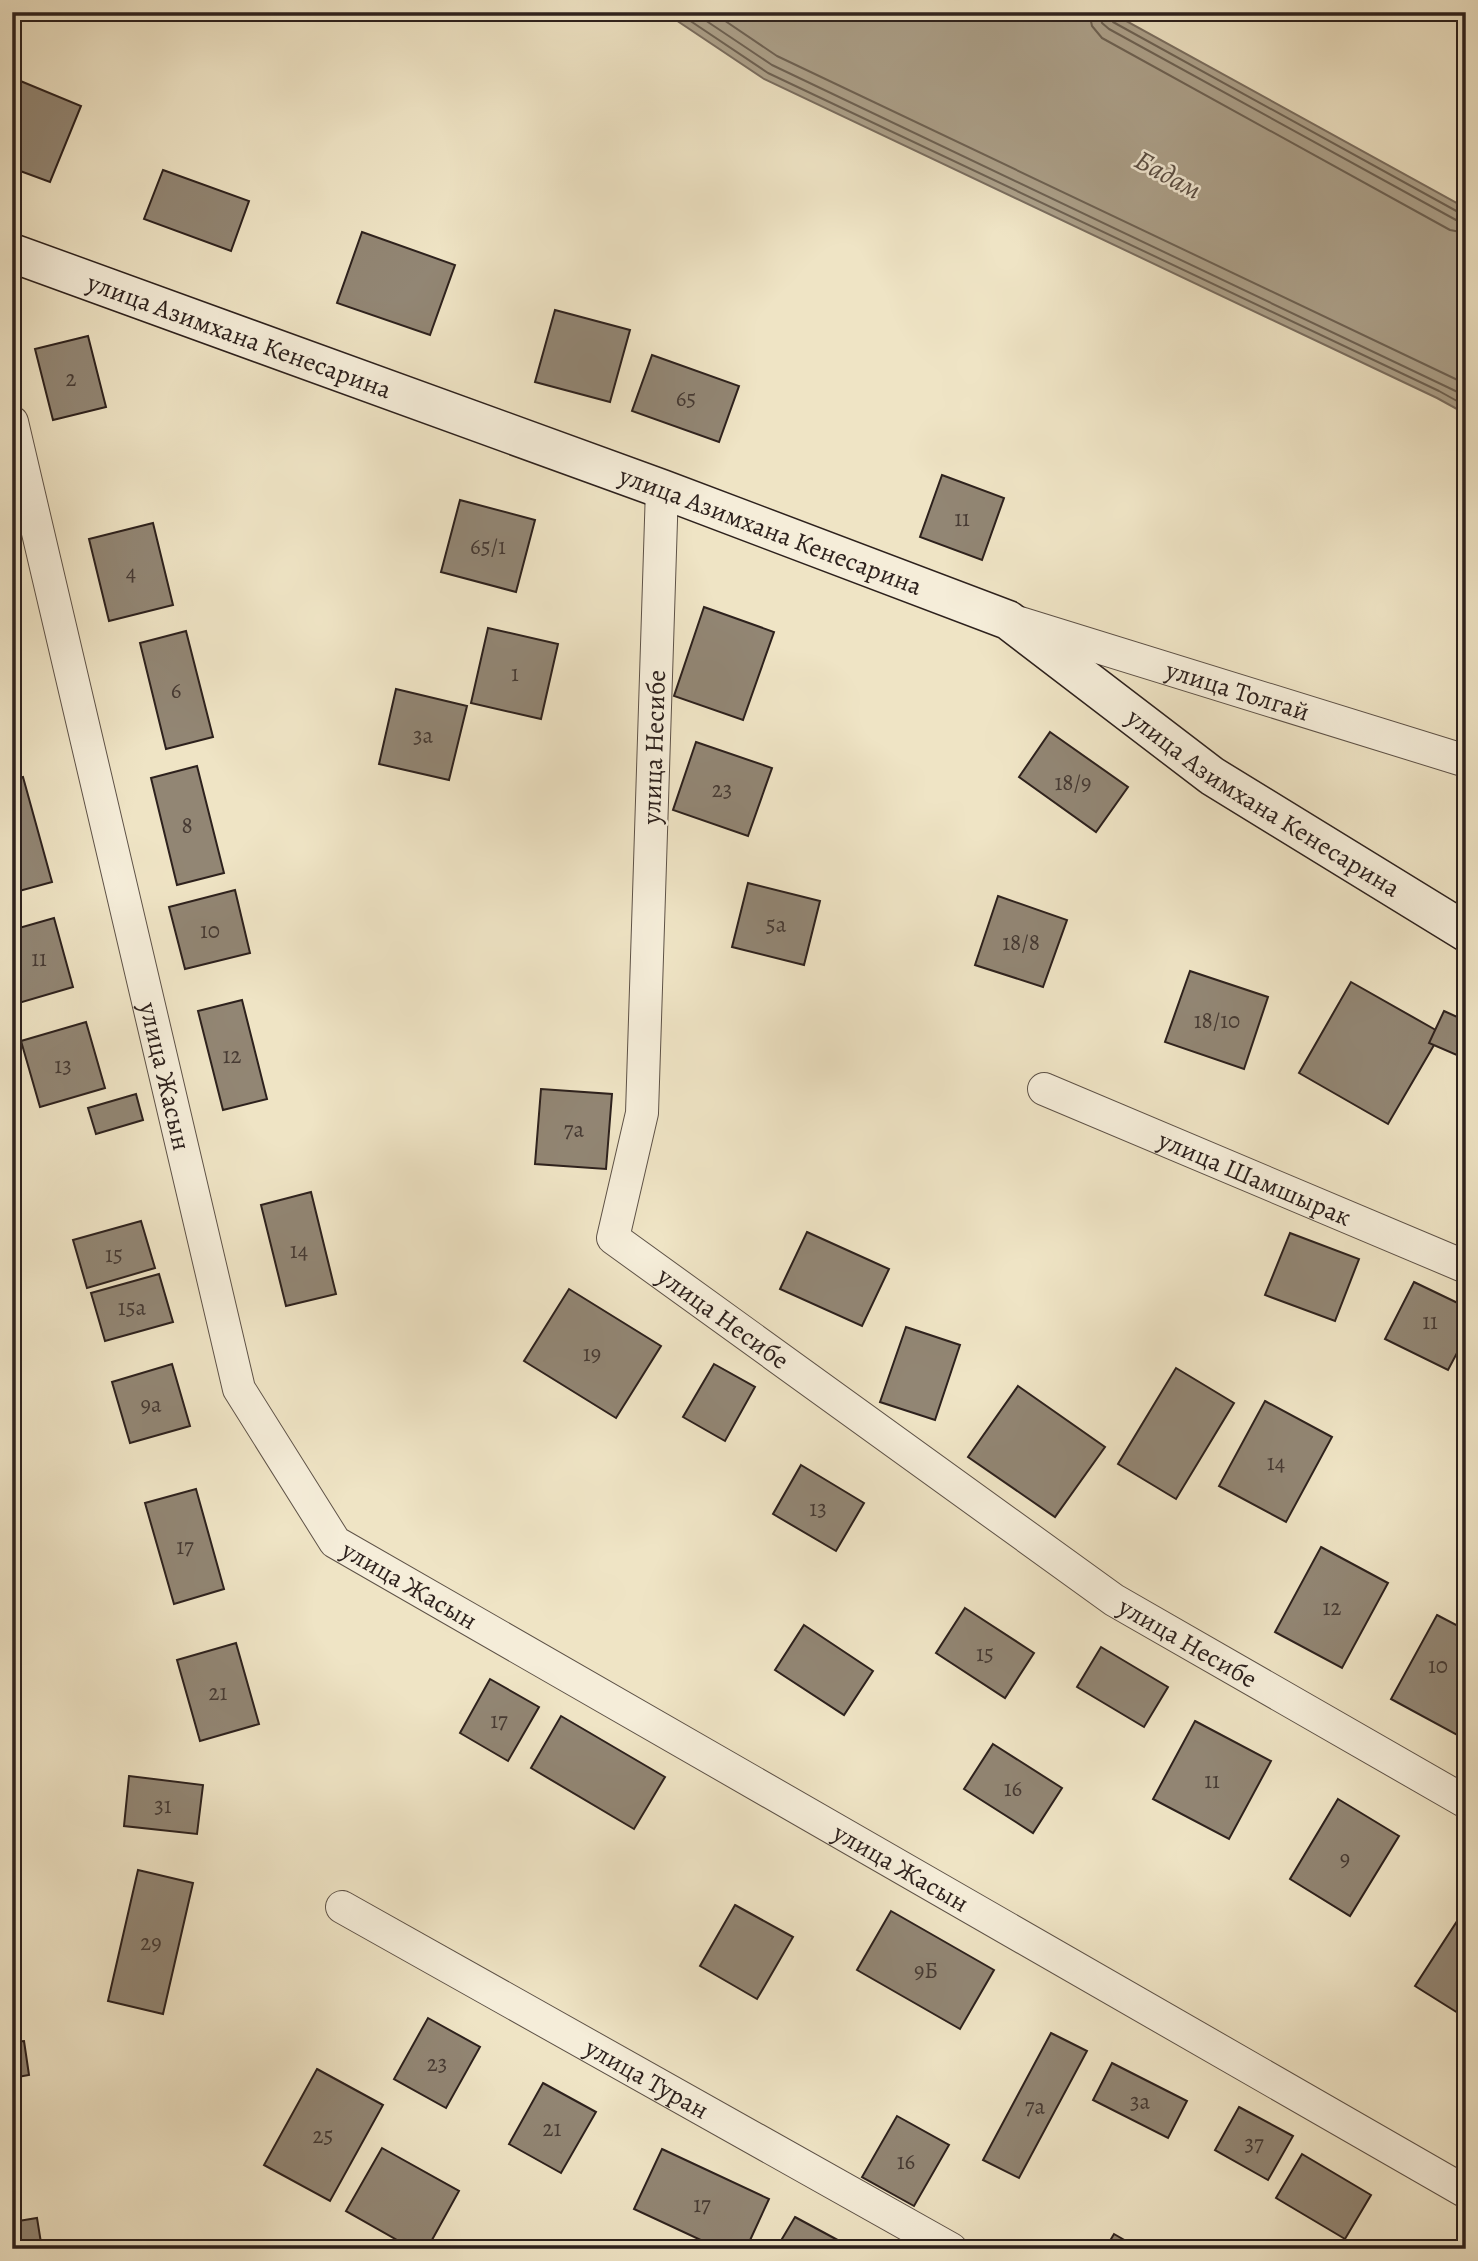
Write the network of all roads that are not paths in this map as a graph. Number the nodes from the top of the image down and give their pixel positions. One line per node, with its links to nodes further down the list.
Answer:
1 (12, 253): 3 (street, улица Азимхана Кенесарина)
2 (12, 422): 11 (street, улица Жасын)
3 (662, 489): 4 (street, улица Азимхана Кенесарина); 9 (street, улица Несибе)
4 (1008, 620): 5 (street, улица Толгай); 6 (street, улица Азимхана Кенесарина)
5 (1466, 761)
6 (1466, 932)
7 (1044, 1089): 8 (street, улица Шамшырак)
8 (1466, 1267)
9 (1466, 1802)
10 (342, 1907): 12 (street, улица Туран)
11 (1466, 2192)
12 (951, 2249)

